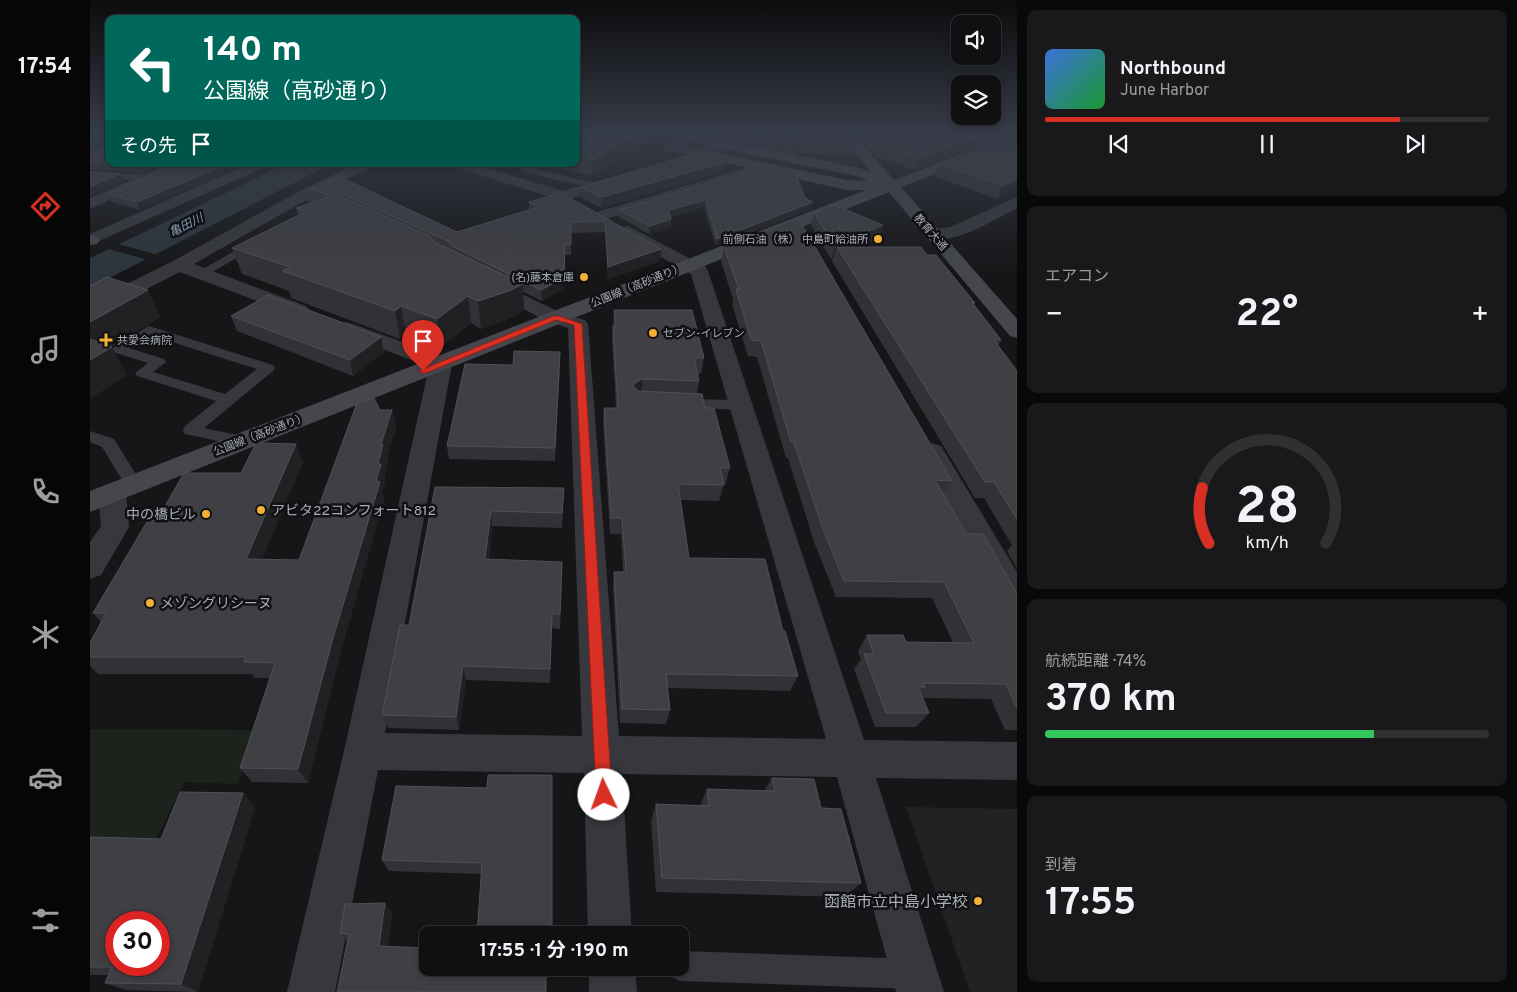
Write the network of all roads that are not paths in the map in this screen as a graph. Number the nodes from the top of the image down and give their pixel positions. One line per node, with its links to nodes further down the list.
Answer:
1 (146, 178): 18 (street)
2 (228, 178): 24 (street)
3 (337, 178): 14 (street)
4 (506, 178): 15 (street)
5 (563, 178): 12 (lane)
6 (624, 178): 12 (street)
7 (725, 178): 20 (street)
8 (816, 178): 13 (street)
9 (874, 178): 13 (street)
10 (885, 178): 13 (street, 教育大通)
11 (915, 178): 13 (street, 公園線（高砂通り）)
12 (596, 186): 15 (street)
13 (893, 187): 22 (street, 教育大通); 26 (street, 公園線（高砂通り）)
14 (305, 194): 16 (street); 25 (street)
15 (563, 196): 20 (street)
16 (326, 202): 19 (lane); 21 (street)
17 (1017, 202): 22 (street)
18 (90, 204)
19 (309, 212)
20 (600, 216): 26 (street)
21 (359, 218)
22 (933, 234): 31 (street, 教育大通)
23 (267, 236): 27 (lane)
24 (90, 240)
25 (178, 265): 27 (street); 29 (street)
26 (688, 265): 30 (street, 公園線（高砂通り）); 35 (street)
27 (200, 274): 32 (street)
28 (478, 279): 30 (street)
29 (90, 310)
30 (556, 318): 32 (street, 公園線（高砂通り）); 43 (street)
31 (1017, 332)
32 (441, 364): 38 (street, 公園線（高砂通り）); 42 (street)
33 (227, 400): 33 (lane); 38 (lane)
34 (669, 403): 35 (lane)
35 (742, 406): 44 (street)
36 (90, 436): 39 (lane)
37 (923, 437): 41 (street)
38 (242, 441): 39 (street, 公園線（高砂通り）)
39 (112, 493): 40 (street)
40 (90, 567)
41 (1017, 600)
42 (363, 751): 43 (street); 50 (street)
43 (602, 755): 44 (street); 46 (street)
44 (851, 759): 45 (street); 49 (street)
45 (1017, 761)
46 (610, 926)
47 (689, 967): 49 (lane)
48 (612, 976): 51 (street)
49 (917, 983)
50 (311, 992)
51 (613, 992)

